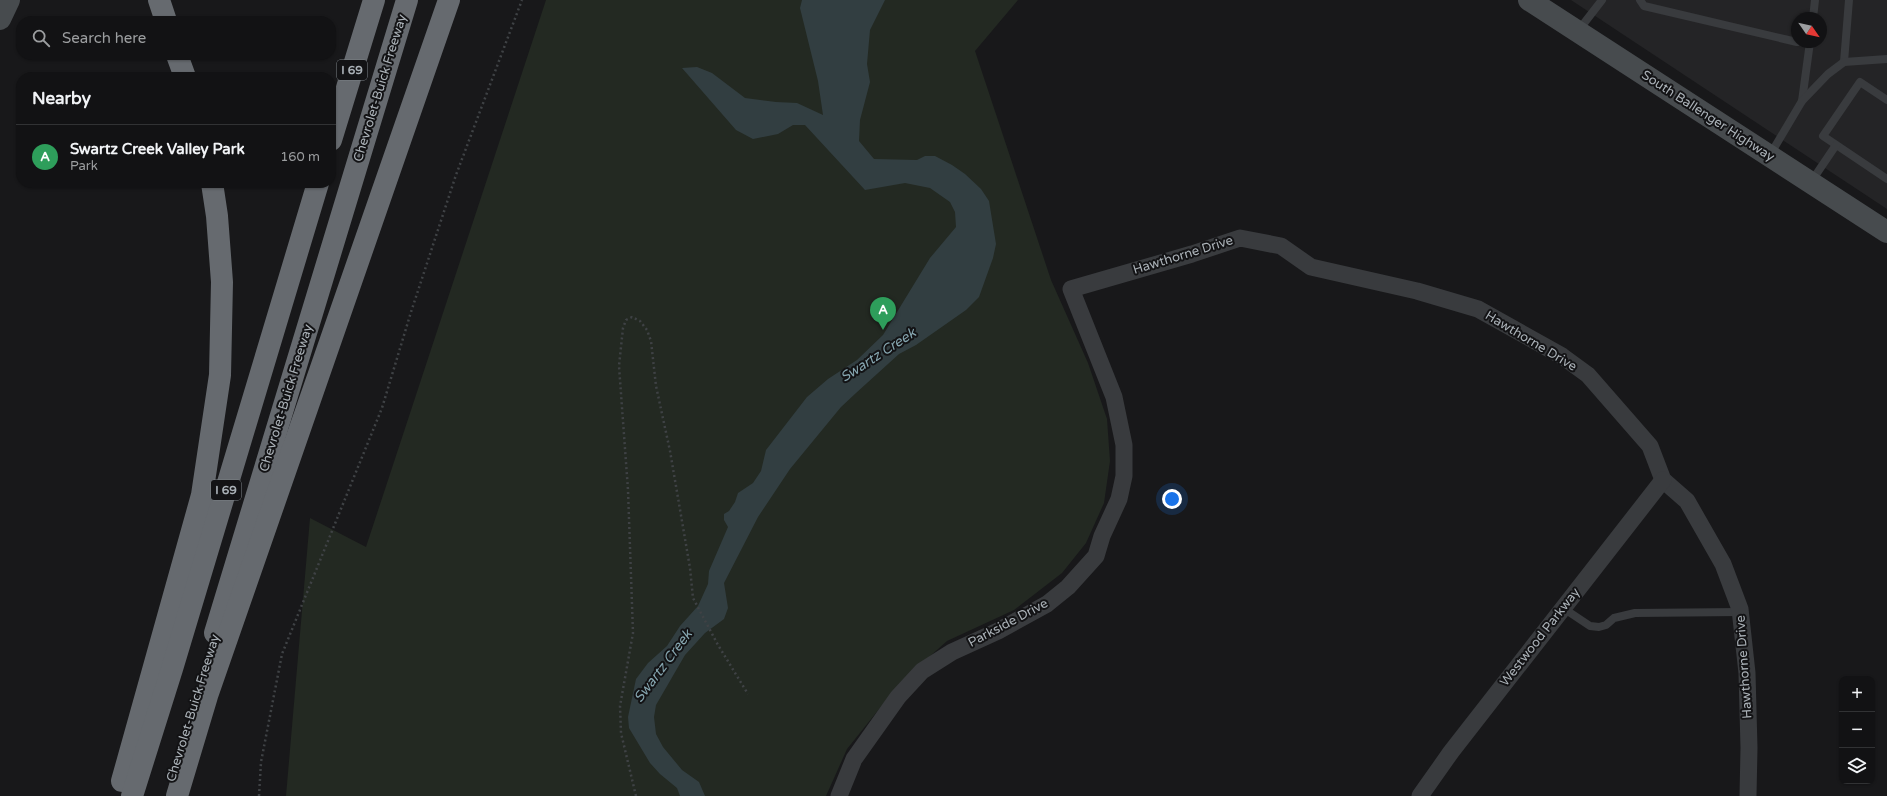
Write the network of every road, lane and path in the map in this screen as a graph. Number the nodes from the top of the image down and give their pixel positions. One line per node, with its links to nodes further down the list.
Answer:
1 (9, 0): 14 (street)
2 (159, 0): 13 (highway)
3 (374, 0): 24 (highway, I 69)
4 (407, 0): 39 (highway, Chevrolet-Buick Freeway / I 69)
5 (449, 0): 40 (highway)
6 (522, 0): 41 (path)
7 (1529, 0): 15 (street, South Ballenger Highway)
8 (1602, 0): 15 (lane)
9 (1640, 0): 16 (lane)
10 (1815, 0): 12 (lane)
11 (1849, 0): 20 (lane)
12 (1814, 12)
13 (164, 16)
14 (0, 19)
15 (1578, 31): 26 (street, South Ballenger Highway)
16 (1791, 41)
17 (1809, 48): 23 (lane)
18 (179, 60): 21 (highway)
19 (1887, 60): 20 (lane)
20 (1844, 62): 23 (lane)
21 (183, 72)
22 (1887, 100): 25 (lane)
23 (1802, 101): 26 (lane)
24 (336, 124)
25 (1836, 145): 27 (lane); 28 (lane)
26 (1769, 156): 28 (street, South Ballenger Highway)
27 (1887, 179)
28 (1811, 183): 31 (street, South Ballenger Highway)
29 (213, 188): 37 (highway)
30 (316, 188): 38 (highway, I 69)
31 (1882, 227)
32 (1071, 289): 33 (street, Hawthorne Drive); 43 (street, Parkside Drive)
33 (1663, 480): 34 (street, Westwood Parkway); 35 (street, Hawthorne Drive)
34 (1563, 608): 35 (lane); 44 (street, Westwood Parkway)
35 (1740, 612): 45 (street, Hawthorne Drive)
36 (748, 694): 42 (path)
37 (118, 796)
38 (132, 796)
39 (166, 796)
40 (177, 796)
41 (259, 796)
42 (636, 796)
43 (839, 796)
44 (1420, 796)
45 (1748, 796)

